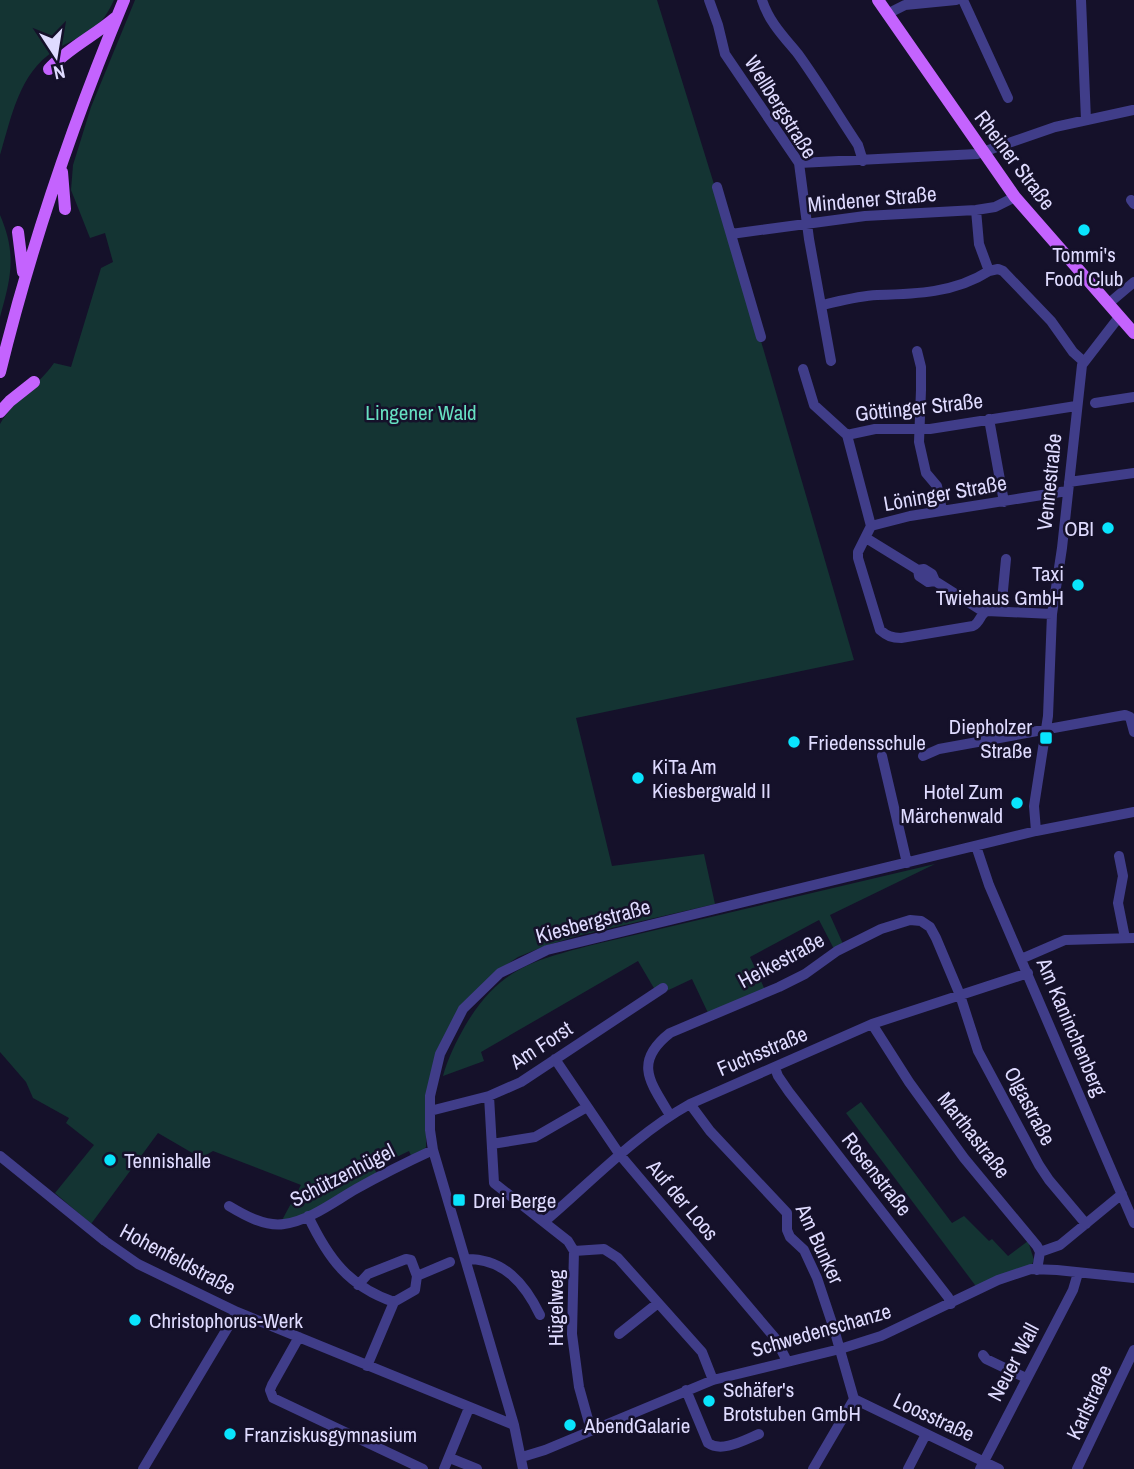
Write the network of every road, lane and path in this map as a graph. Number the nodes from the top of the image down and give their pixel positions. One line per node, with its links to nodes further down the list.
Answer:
1 (124, 0): 9 (main road)
2 (709, 0): 17 (street, Wellbergstraße)
3 (762, 0): 16 (street)
4 (878, 0): 8 (main road, Rheiner Straße)
5 (956, 0): 8 (street)
6 (962, 0): 11 (street)
7 (1081, 0): 13 (street)
8 (887, 14): 14 (main road, Rheiner Straße)
9 (118, 15): 10 (main road); 15 (main road)
10 (49, 69)
11 (1008, 97)
12 (1133, 110): 13 (street)
13 (1086, 120): 14 (street)
14 (983, 152): 16 (street); 19 (main road, Rheiner Straße)
15 (62, 161): 20 (main road); 27 (main road)
16 (863, 161): 17 (street)
17 (799, 163): 22 (street, Wellbergstraße)
18 (716, 187): 24 (street)
19 (1016, 197): 21 (street, Mindener Straße); 28 (main road, Rheiner Straße)
20 (65, 209)
21 (976, 210): 22 (street, Mindener Straße); 25 (street)
22 (808, 224): 24 (street, Mindener Straße); 29 (street, Wellbergstraße)
23 (18, 232): 27 (main road)
24 (731, 234): 32 (street)
25 (989, 271): 29 (street); 35 (street)
26 (1134, 282): 28 (street)
27 (24, 283): 37 (main road)
28 (1108, 304): 30 (main road, Rheiner Straße)
29 (822, 305): 34 (street, Wellbergstraße)
30 (1119, 317): 31 (main road, Rheiner Straße); 35 (street)
31 (1134, 333)
32 (761, 337)
33 (917, 351): 44 (street)
34 (831, 361)
35 (1083, 361): 41 (street, Vennestraße)
36 (803, 369): 45 (street, Göttinger Straße)
37 (0, 372)
38 (34, 382): 42 (main road)
39 (1134, 397): 40 (street)
40 (1095, 403)
41 (1076, 406): 43 (street, Göttinger Straße); 47 (street, Vennestraße)
42 (0, 412)
43 (989, 419): 44 (street, Göttinger Straße); 48 (street)
44 (919, 429): 45 (street, Göttinger Straße); 49 (street)
45 (847, 435): 50 (street)
46 (1134, 473): 47 (street, Löninger Straße)
47 (1068, 487): 48 (street, Löninger Straße); 55 (street, Vennestraße)
48 (1004, 502): 49 (street, Löninger Straße)
49 (942, 510): 50 (street, Löninger Straße)
50 (871, 526): 51 (street)
51 (866, 538): 54 (street); 54 (street)
52 (1006, 559): 53 (street)
53 (1001, 611): 54 (street); 55 (street)
54 (984, 612)
55 (1052, 614): 56 (street, Vennestraße)
56 (1047, 729): 57 (street); 59 (street); 61 (street, Vennestraße)
57 (1134, 732)
58 (882, 755): 64 (street)
59 (923, 756)
60 (1134, 812): 61 (street, Kiesbergstraße)
61 (1036, 831): 62 (street, Kiesbergstraße)
62 (976, 846): 64 (street, Kiesbergstraße); 66 (street, Am Kaninchenberg)
63 (1119, 856): 65 (street)
64 (907, 863): 76 (street, Kiesbergstraße)
65 (1130, 938): 66 (street)
66 (1021, 959): 67 (street, Am Kaninchenberg)
67 (1028, 973): 69 (street, Fuchsstraße); 82 (street, Am Kaninchenberg)
68 (663, 988): 71 (street, Am Forst)
69 (960, 995): 70 (street, Fuchsstraße); 77 (street, Heikestraße); 87 (street, Olgastraße)
70 (872, 1024): 72 (street, Fuchsstraße); 89 (street, Marthastraße)
71 (555, 1059): 73 (street, Am Forst); 75 (street, Auf der Loos)
72 (775, 1068): 74 (street, Fuchsstraße); 99 (street, Rosenstraße)
73 (489, 1096): 76 (street, Am Forst); 78 (street, Hügelweg)
74 (690, 1104): 77 (street, Fuchsstraße); 104 (street, Am Bunker)
75 (587, 1107): 78 (street); 81 (street, Auf der Loos)
76 (430, 1111): 79 (street, Kiesbergstraße)
77 (670, 1115): 81 (street, Fuchsstraße)
78 (492, 1144): 85 (street, Hügelweg)
79 (433, 1150): 84 (street, Schützenhügel); 90 (street, Kiesbergstraße)
80 (0, 1156): 100 (street, Hohenfeldstraße)
81 (620, 1156): 85 (street, Fuchsstraße); 107 (street, Auf der Loos)
82 (1122, 1194): 86 (street, Am Kaninchenberg); 87 (street)
83 (229, 1206): 84 (street, Schützenhügel)
84 (308, 1216): 96 (street)
85 (544, 1222): 88 (street, Hügelweg)
86 (1134, 1223)
87 (1086, 1224): 89 (street)
88 (573, 1251): 98 (street); 115 (street, Hügelweg)
89 (1040, 1252): 92 (street)
90 (465, 1259): 101 (street); 114 (street, Kiesbergstraße)
91 (450, 1262): 94 (street)
92 (1037, 1270): 93 (street, Schwedenschanze); 99 (street, Schwedenschanze)
93 (1078, 1273): 95 (street, Schwedenschanze); 109 (street, Neuer Wall)
94 (417, 1276): 96 (street); 97 (street)
95 (1134, 1278)
96 (358, 1285): 97 (street)
97 (394, 1302): 108 (street)
98 (658, 1303): 102 (street); 110 (street)
99 (951, 1304): 104 (street, Schwedenschanze)
100 (237, 1312): 103 (street, Hohenfeldstraße); 121 (street)
101 (540, 1315)
102 (619, 1334)
103 (299, 1337): 108 (street, Hohenfeldstraße); 122 (street)
104 (840, 1349): 107 (street, Schwedenschanze); 112 (street, Am Bunker)
105 (1134, 1350): 129 (street, Karlstraße)
106 (983, 1355): 109 (street)
107 (788, 1361): 110 (street, Schwedenschanze)
108 (367, 1366): 113 (street, Hohenfeldstraße)
109 (1026, 1378): 120 (street, Neuer Wall)
110 (713, 1380): 111 (street, Schwedenschanze)
111 (686, 1390): 115 (street, Schwedenschanze); 116 (street)
112 (854, 1399): 117 (street, Loosstraße); 126 (street)
113 (469, 1408): 114 (street, Hohenfeldstraße); 119 (street)
114 (514, 1425): 118 (street, Kiesbergstraße)
115 (591, 1430): 118 (street, Schwedenschanze)
116 (759, 1434)
117 (926, 1434): 120 (street, Loosstraße); 127 (street)
118 (522, 1457): 125 (street, Kiesbergstraße)
119 (450, 1458): 123 (street); 124 (street)
120 (982, 1465): 128 (street, Loosstraße)
121 (143, 1469)
122 (423, 1469)
123 (444, 1469)
124 (477, 1469)
125 (523, 1469)
126 (813, 1469)
127 (908, 1469)
128 (999, 1469)
129 (1077, 1469)

